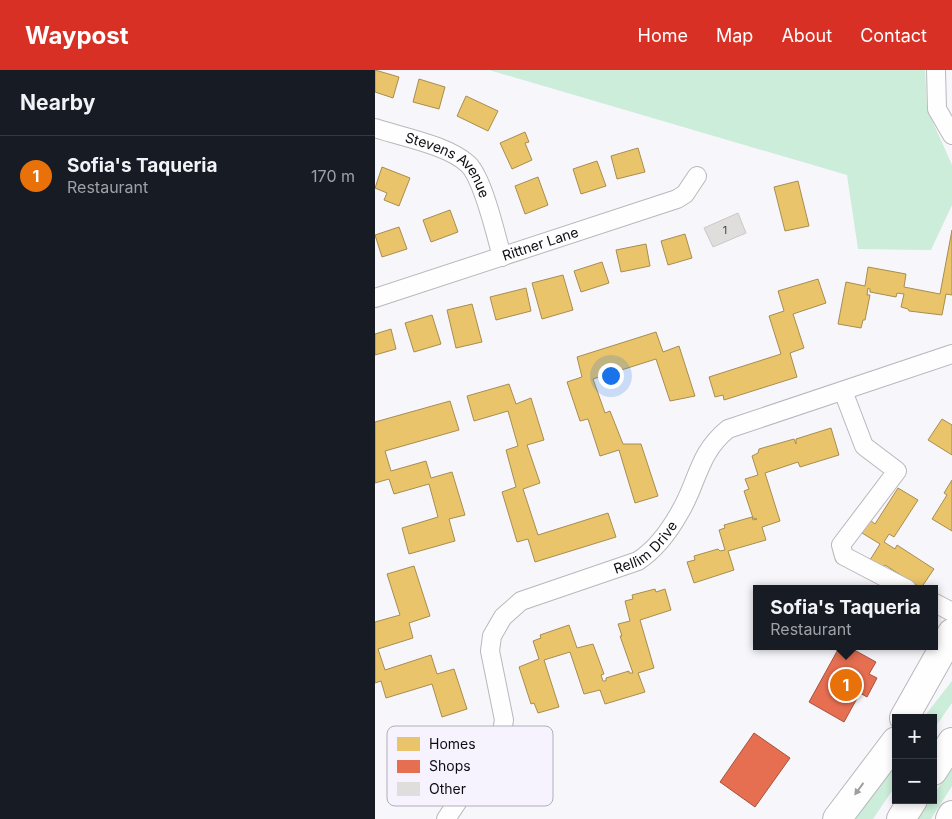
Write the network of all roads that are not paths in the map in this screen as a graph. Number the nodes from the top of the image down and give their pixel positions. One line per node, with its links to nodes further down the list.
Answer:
1 (936, 70): 3 (street)
2 (375, 128): 5 (street, Stevens Avenue)
3 (952, 135)
4 (697, 176): 5 (street, Rittner Lane)
5 (502, 257): 6 (street, Rittner Lane)
6 (375, 298)
7 (952, 354): 8 (street, Rellim Drive)
8 (843, 391): 9 (street); 16 (street, Rellim Drive)
9 (899, 585)
10 (938, 605): 11 (street)
11 (952, 612)
12 (952, 633): 14 (highway)
13 (952, 673): 15 (highway)
14 (906, 714)
15 (918, 714)
16 (503, 726)
17 (952, 742): 19 (highway)
18 (888, 750): 24 (highway, one-way to 24)
19 (937, 764)
20 (910, 804): 25 (highway)
21 (455, 806): 23 (street, Rellim Drive)
22 (952, 816): 26 (highway)
23 (446, 819)
24 (837, 819)
25 (901, 819)
26 (950, 819)

